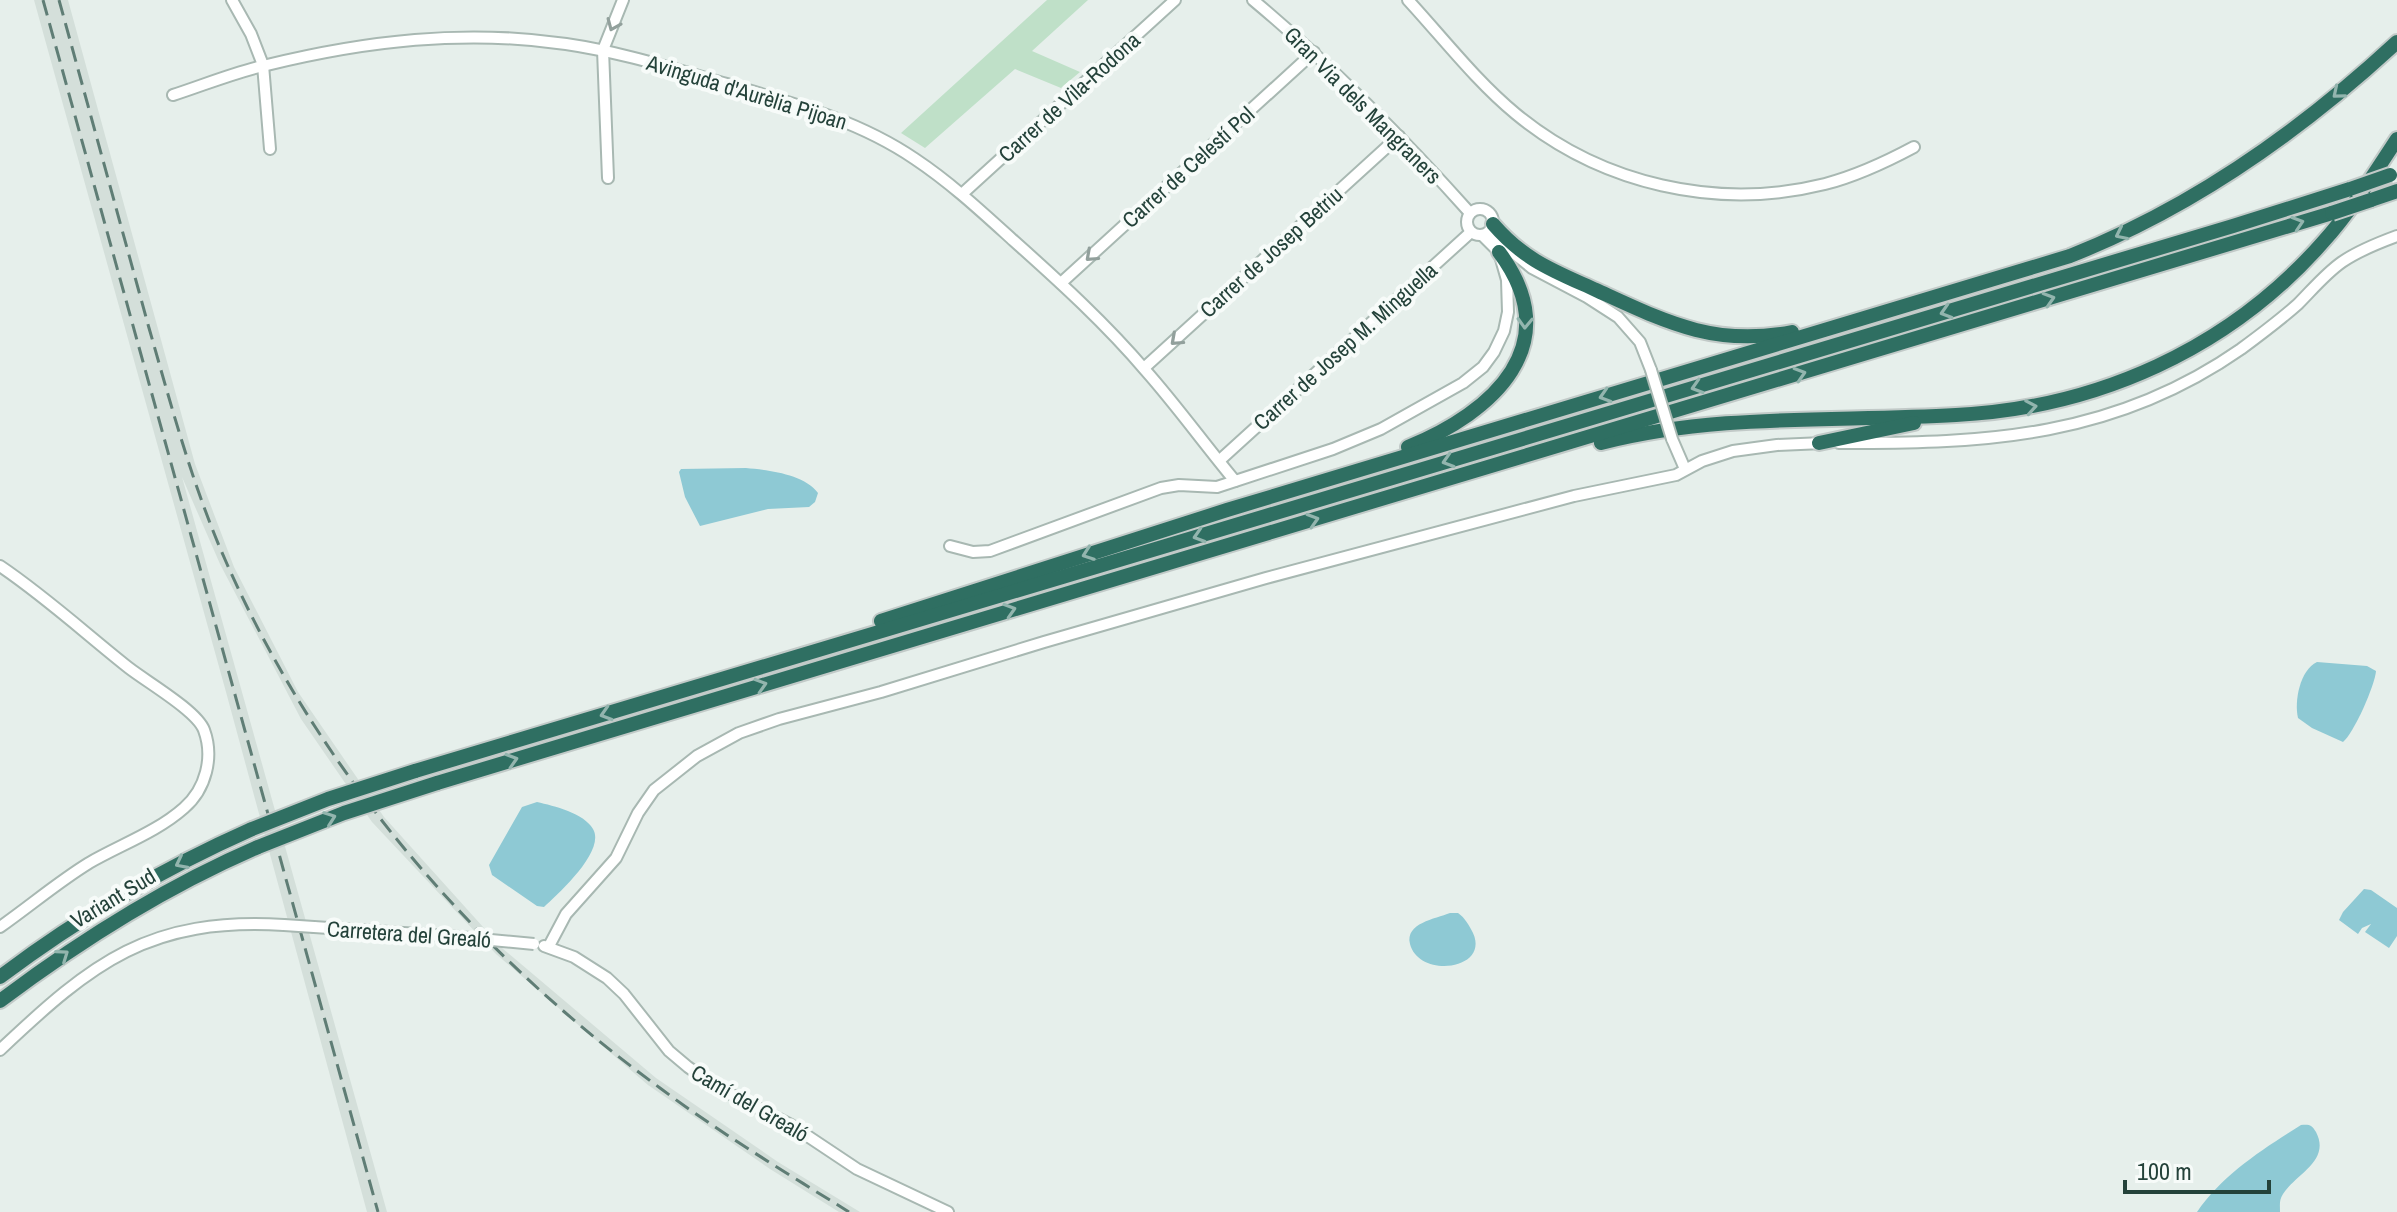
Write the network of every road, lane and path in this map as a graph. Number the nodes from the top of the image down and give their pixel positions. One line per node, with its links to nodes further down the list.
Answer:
1 (232, 0): 9 (street)
2 (623, 0): 7 (street, one-way to 7)
3 (1175, 0): 18 (street, Carrer de Vila-Rodona)
4 (1253, 0): 8 (street, Gran Via dels Mangraners)
5 (1408, 0): 13 (street)
6 (2397, 42): 25 (highway, one-way to 25)
7 (603, 50): 9 (street, Avinguda d'Aurèlia Pijoan); 16 (street); 18 (street, Avinguda d'Aurèlia Pijoan)
8 (1314, 52): 11 (street, Gran Via dels Mangraners); 24 (street, Carrer de Celestí Pol, one-way to 24)
9 (263, 65): 10 (street, Avinguda d'Aurèlia Pijoan); 14 (street)
10 (173, 95)
11 (1399, 136): 19 (street, Gran Via dels Mangraners); 26 (street, Carrer de Josep Betriu, one-way to 26)
12 (2397, 139): 27 (highway, one-way to 12)
13 (1914, 147)
14 (270, 149)
15 (2394, 174): 36 (highway, one-way to 36, bridge)
16 (608, 178)
17 (2397, 191): 31 (highway, one-way to 17, bridge)
18 (962, 194): 24 (street, Avinguda d'Aurèlia Pijoan)
19 (1470, 213): 20 (street, Gran Via dels Mangraners); 21 (street)
20 (1488, 231): 21 (street); 23 (street); 25 (highway); 30 (street, bridge)
21 (1471, 232): 29 (street, Carrer de Josep M. Minguella)
22 (2397, 236): 28 (street)
23 (1499, 252): 32 (street); 33 (highway, one-way to 33)
24 (1061, 283): 26 (street, Avinguda d'Aurèlia Pijoan)
25 (1921, 302): 33 (highway, one-way to 33)
26 (1144, 368): 29 (street, Avinguda d'Aurèlia Pijoan)
27 (1954, 416): 28 (highway); 31 (highway)
28 (1819, 443): 30 (street)
29 (1220, 460): 32 (street, Avinguda d'Aurèlia Pijoan)
30 (1685, 469): 39 (street)
31 (1457, 477): 41 (highway, Variant Sud, one-way to 31, bridge)
32 (1235, 481): 34 (street)
33 (1148, 535): 36 (highway, one-way to 36)
34 (950, 546)
35 (0, 566): 37 (street)
36 (681, 691): 40 (highway, one-way to 40, bridge)
37 (0, 927)
38 (534, 944): 39 (street, Camí del Grealó); 42 (street, Carretera del Grealó, bridge)
39 (549, 946): 43 (street, Camí del Grealó)
40 (0, 977)
41 (0, 1001)
42 (0, 1050)
43 (948, 1212)

